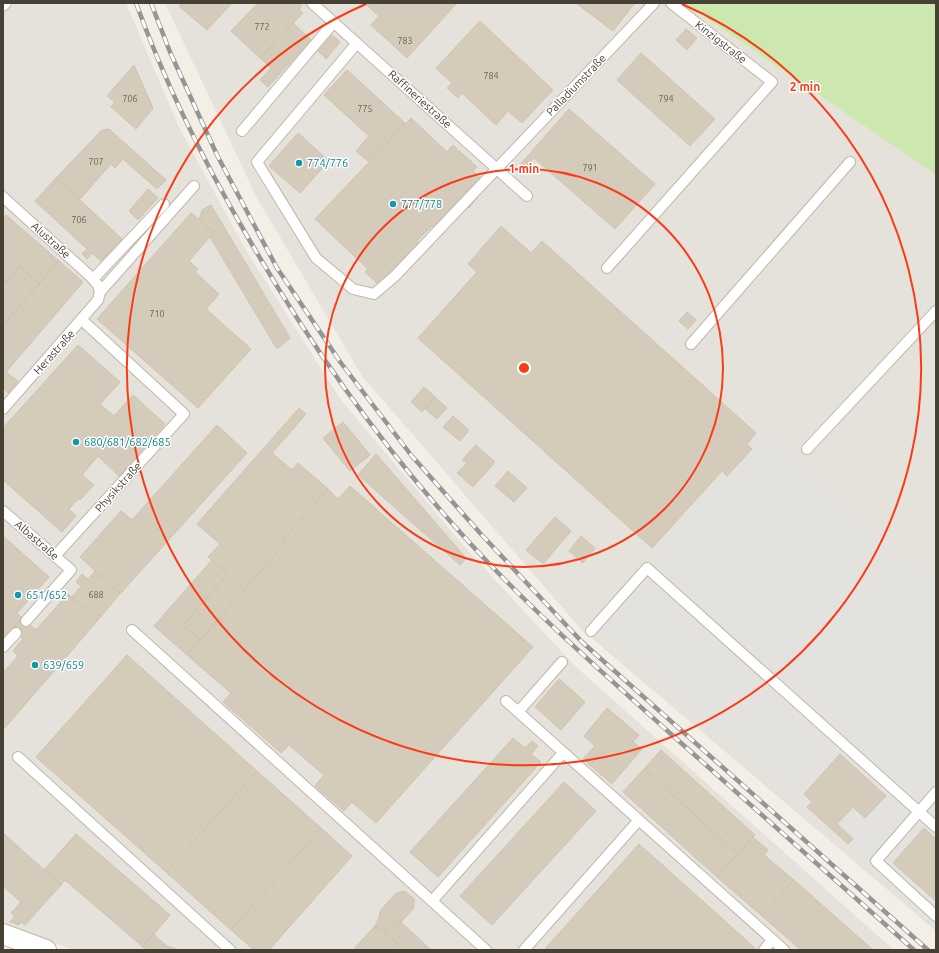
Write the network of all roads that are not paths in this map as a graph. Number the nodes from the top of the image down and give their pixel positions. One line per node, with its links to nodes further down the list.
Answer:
1 (6, 3): 5 (lane)
2 (312, 3): 6 (lane, Raffineriestraße)
3 (654, 3): 10 (lane, Palladiumstraße)
4 (671, 3): 15 (lane, Kinzigstraße)
5 (3, 6)
6 (334, 22): 7 (lane, Raffineriestraße); 8 (lane)
7 (357, 43): 10 (lane, Raffineriestraße); 10 (lane, Palladiumstraße)
8 (242, 131)
9 (850, 162): 19 (lane)
10 (497, 168): 12 (lane, Raffineriestraße)
11 (194, 186): 16 (lane, Herastraße)
12 (527, 196)
13 (3, 197): 16 (lane, Alustraße)
14 (164, 204): 16 (lane)
15 (607, 268)
16 (97, 285): 18 (lane, Herastraße)
17 (936, 311): 21 (lane)
18 (82, 320): 20 (lane, Herastraße); 23 (lane, Physikstraße)
19 (691, 344)
20 (3, 409)
21 (807, 450)
22 (3, 510): 23 (lane, Albastraße)
23 (55, 556): 24 (lane, Albastraße)
24 (26, 621)
25 (132, 630): 38 (lane)
26 (591, 631): 35 (lane)
27 (16, 633): 28 (lane)
28 (3, 647)
29 (562, 662): 31 (lane)
30 (506, 702): 31 (lane)
31 (518, 712): 32 (lane)
32 (564, 753): 36 (lane); 38 (lane)
33 (18, 757): 43 (lane)
34 (936, 792): 35 (lane)
35 (919, 812): 37 (lane); 39 (lane)
36 (638, 821): 41 (lane); 45 (lane)
37 (936, 827)
38 (432, 901): 44 (lane)
39 (936, 916)
40 (3, 934): 42 (street)
41 (772, 940): 46 (lane); 47 (lane)
42 (34, 948)
43 (230, 950)
44 (486, 950)
45 (524, 950)
46 (764, 950)
47 (784, 950)

